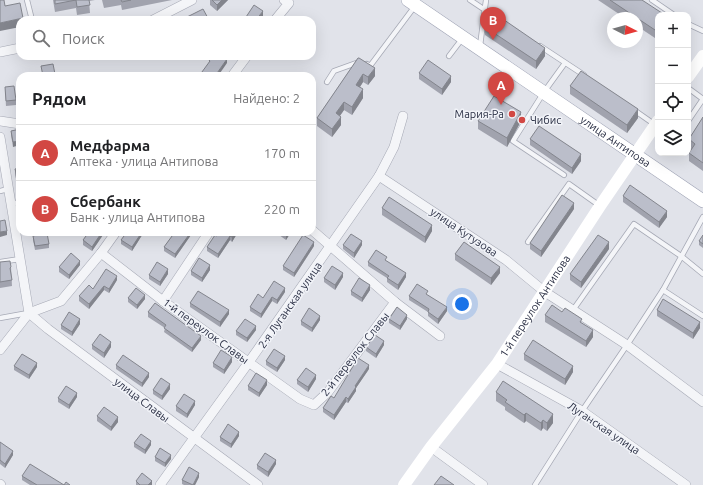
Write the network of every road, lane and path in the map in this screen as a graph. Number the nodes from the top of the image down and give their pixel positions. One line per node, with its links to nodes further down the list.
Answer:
1 (27, 0): 10 (lane)
2 (192, 0): 11 (street)
3 (470, 0): 8 (lane)
4 (486, 0): 8 (lane)
5 (652, 0): 9 (lane)
6 (286, 1): 12 (street)
7 (412, 3): 16 (main road, улица Антипова); 28 (lane)
8 (485, 10): 13 (lane); 19 (lane)
9 (670, 12)
10 (31, 16)
11 (161, 16)
12 (278, 16)
13 (505, 23)
14 (691, 25): 15 (lane)
15 (703, 31)
16 (462, 38): 19 (main road, улица Антипова); 21 (lane)
17 (538, 45): 24 (lane)
18 (16, 49): 20 (street)
19 (479, 49): 30 (main road, улица Антипова)
20 (0, 52)
21 (449, 56)
22 (703, 56): 26 (main road)
23 (245, 60): 25 (street)
24 (565, 63): 27 (lane); 30 (lane)
25 (235, 72)
26 (691, 73)
27 (591, 80)
28 (327, 82)
29 (691, 90): 33 (lane)
30 (544, 92): 39 (main road, улица Антипова); 40 (lane)
31 (630, 107): 35 (lane)
32 (404, 116): 41 (street, 2-я Луганская улица)
33 (691, 117)
34 (0, 121): 36 (street)
35 (655, 122)
36 (16, 123)
37 (655, 126): 39 (main road, 1-й переулок Антипова)
38 (0, 137): 42 (street)
39 (635, 155): 43 (main road, улица Антипова); 45 (main road, 1-й переулок Антипова)
40 (564, 175)
41 (379, 176): 52 (street, 2-я Луганская улица); 59 (street, улица Кутузова)
42 (4, 190): 44 (street)
43 (703, 201)
44 (16, 203)
45 (600, 206): 51 (lane); 59 (main road, 1-й переулок Антипова)
46 (703, 217): 54 (lane)
47 (316, 234): 52 (street, 2-й переулок Славы)
48 (18, 236): 55 (street)
49 (113, 236): 53 (street)
50 (206, 236): 60 (street)
51 (528, 242)
52 (330, 247): 61 (street, 2-й переулок Славы); 69 (street, 2-я Луганская улица)
53 (101, 253): 60 (street, 1-й переулок Славы); 63 (street)
54 (681, 256): 57 (lane); 58 (lane); 62 (lane)
55 (20, 259): 56 (lane); 63 (street)
56 (0, 262)
57 (703, 274)
58 (663, 290): 64 (lane); 67 (lane)
59 (545, 292): 62 (street, улица Кутузова); 70 (main road, 1-й переулок Антипова)
60 (163, 301): 69 (street, 1-й переулок Славы)
61 (395, 302): 66 (street, 2-й переулок Славы); 72 (street, 2-й переулок Славы)
62 (573, 310): 67 (street, улица Кутузова)
63 (29, 313): 65 (lane); 68 (street); 74 (street, улица Славы)
64 (703, 316)
65 (0, 318)
66 (440, 336)
67 (628, 345): 71 (street, улица Кутузова); 73 (lane)
68 (0, 350)
69 (249, 362): 72 (street, 1-й переулок Славы); 74 (street, 2-я Луганская улица)
70 (497, 364): 73 (street, Луганская улица); 75 (main road, 1-й переулок Антипова)
71 (703, 402)
72 (314, 404)
73 (582, 411): 80 (lane); 81 (street, Луганская улица)
74 (194, 439): 76 (street, 2-я Луганская улица); 77 (street, улица Славы)
75 (431, 447): 78 (main road, 1-й переулок Антипова); 79 (street)
76 (160, 485)
77 (258, 485)
78 (404, 485)
79 (483, 485)
80 (536, 485)
81 (686, 485)

